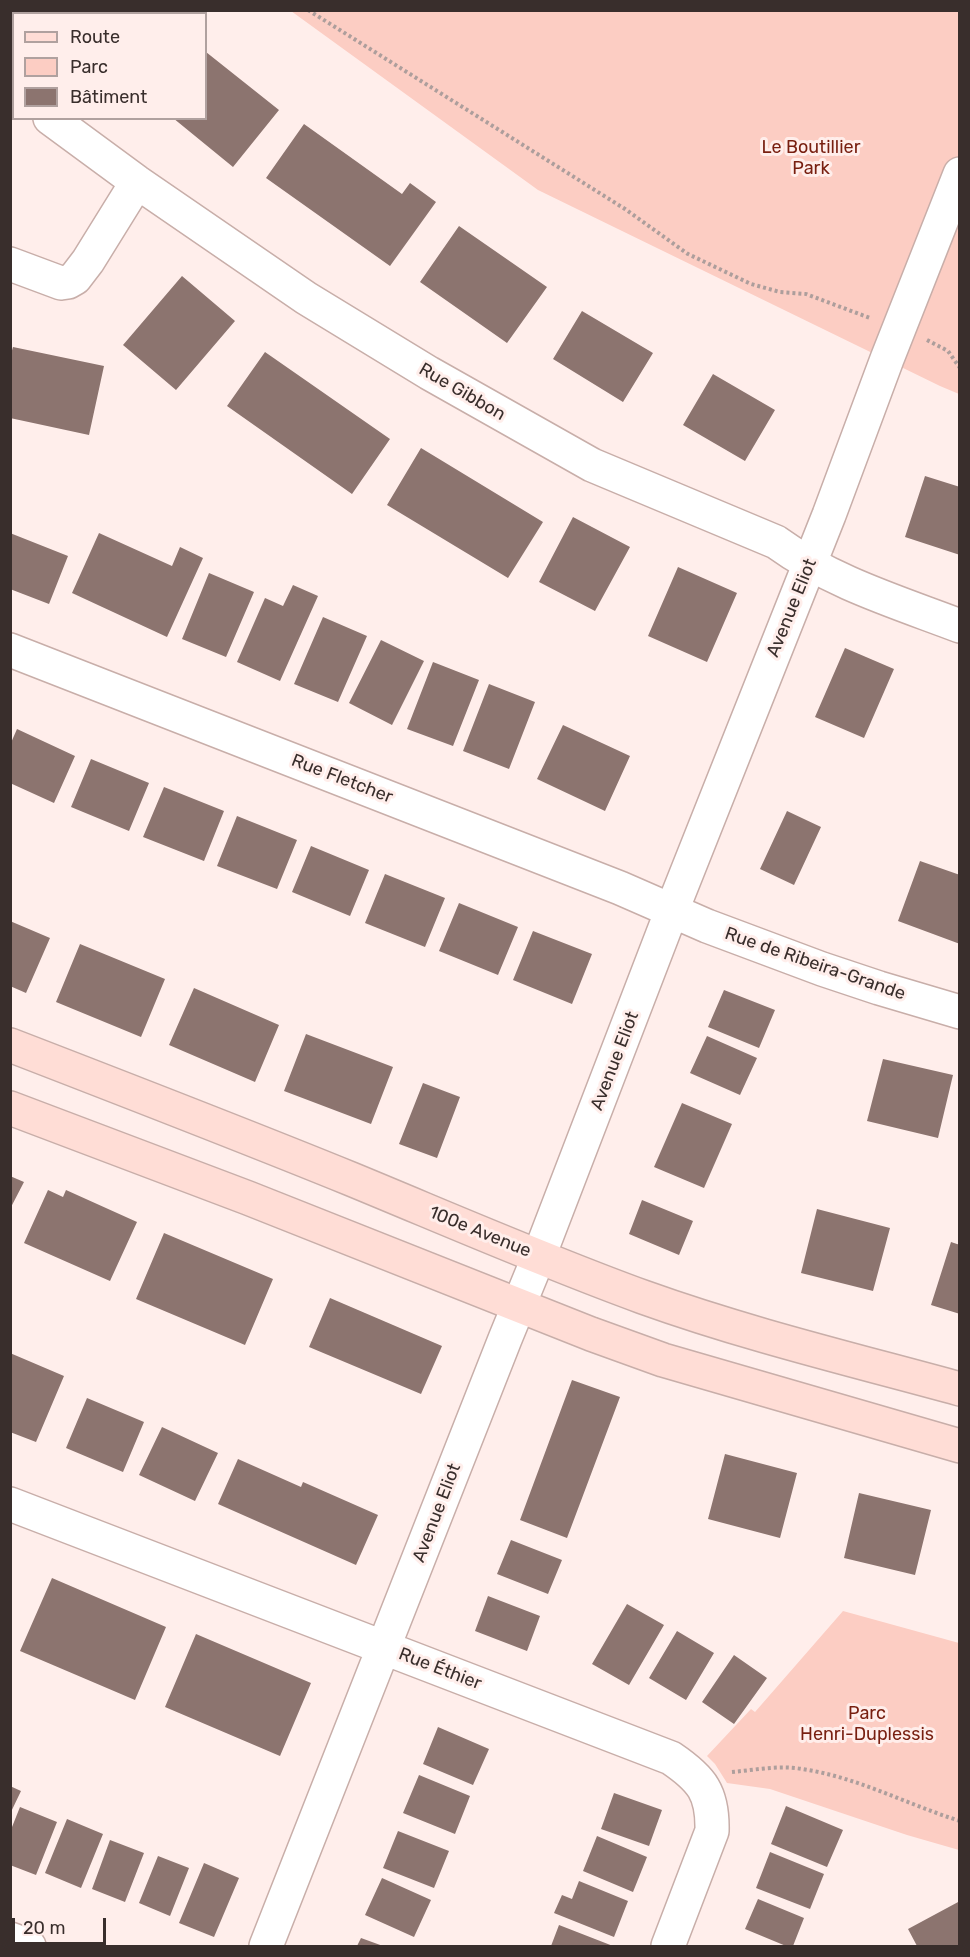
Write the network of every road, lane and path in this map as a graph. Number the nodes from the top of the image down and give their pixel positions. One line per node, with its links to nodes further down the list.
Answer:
1 (308, 10): 6 (path)
2 (53, 120): 4 (street, Rue Gibbon)
3 (960, 174): 9 (street, Avenue Eliot)
4 (137, 182): 5 (street); 9 (street, Rue Gibbon)
5 (10, 264)
6 (876, 320)
7 (921, 338): 8 (path)
8 (960, 368)
9 (809, 563): 10 (street); 12 (street, Avenue Eliot)
10 (960, 626)
11 (10, 650): 12 (street, Rue Fletcher)
12 (672, 910): 13 (street, Rue de Ribeira-Grande); 16 (street, Avenue Eliot)
13 (960, 1012)
14 (10, 1045): 16 (street, 100e Avenue)
15 (10, 1108): 17 (street)
16 (539, 1256): 17 (street, Avenue Eliot); 18 (street, 100e Avenue)
17 (519, 1305): 19 (street); 21 (street, Avenue Eliot)
18 (960, 1389)
19 (960, 1446)
20 (10, 1504): 21 (street, Rue Éthier)
21 (384, 1648): 26 (street, Avenue Eliot); 27 (street, Rue Éthier)
22 (722, 1773): 23 (path)
23 (960, 1821)
24 (10, 1939): 25 (street)
25 (29, 1947)
26 (267, 1947)
27 (668, 1947)

